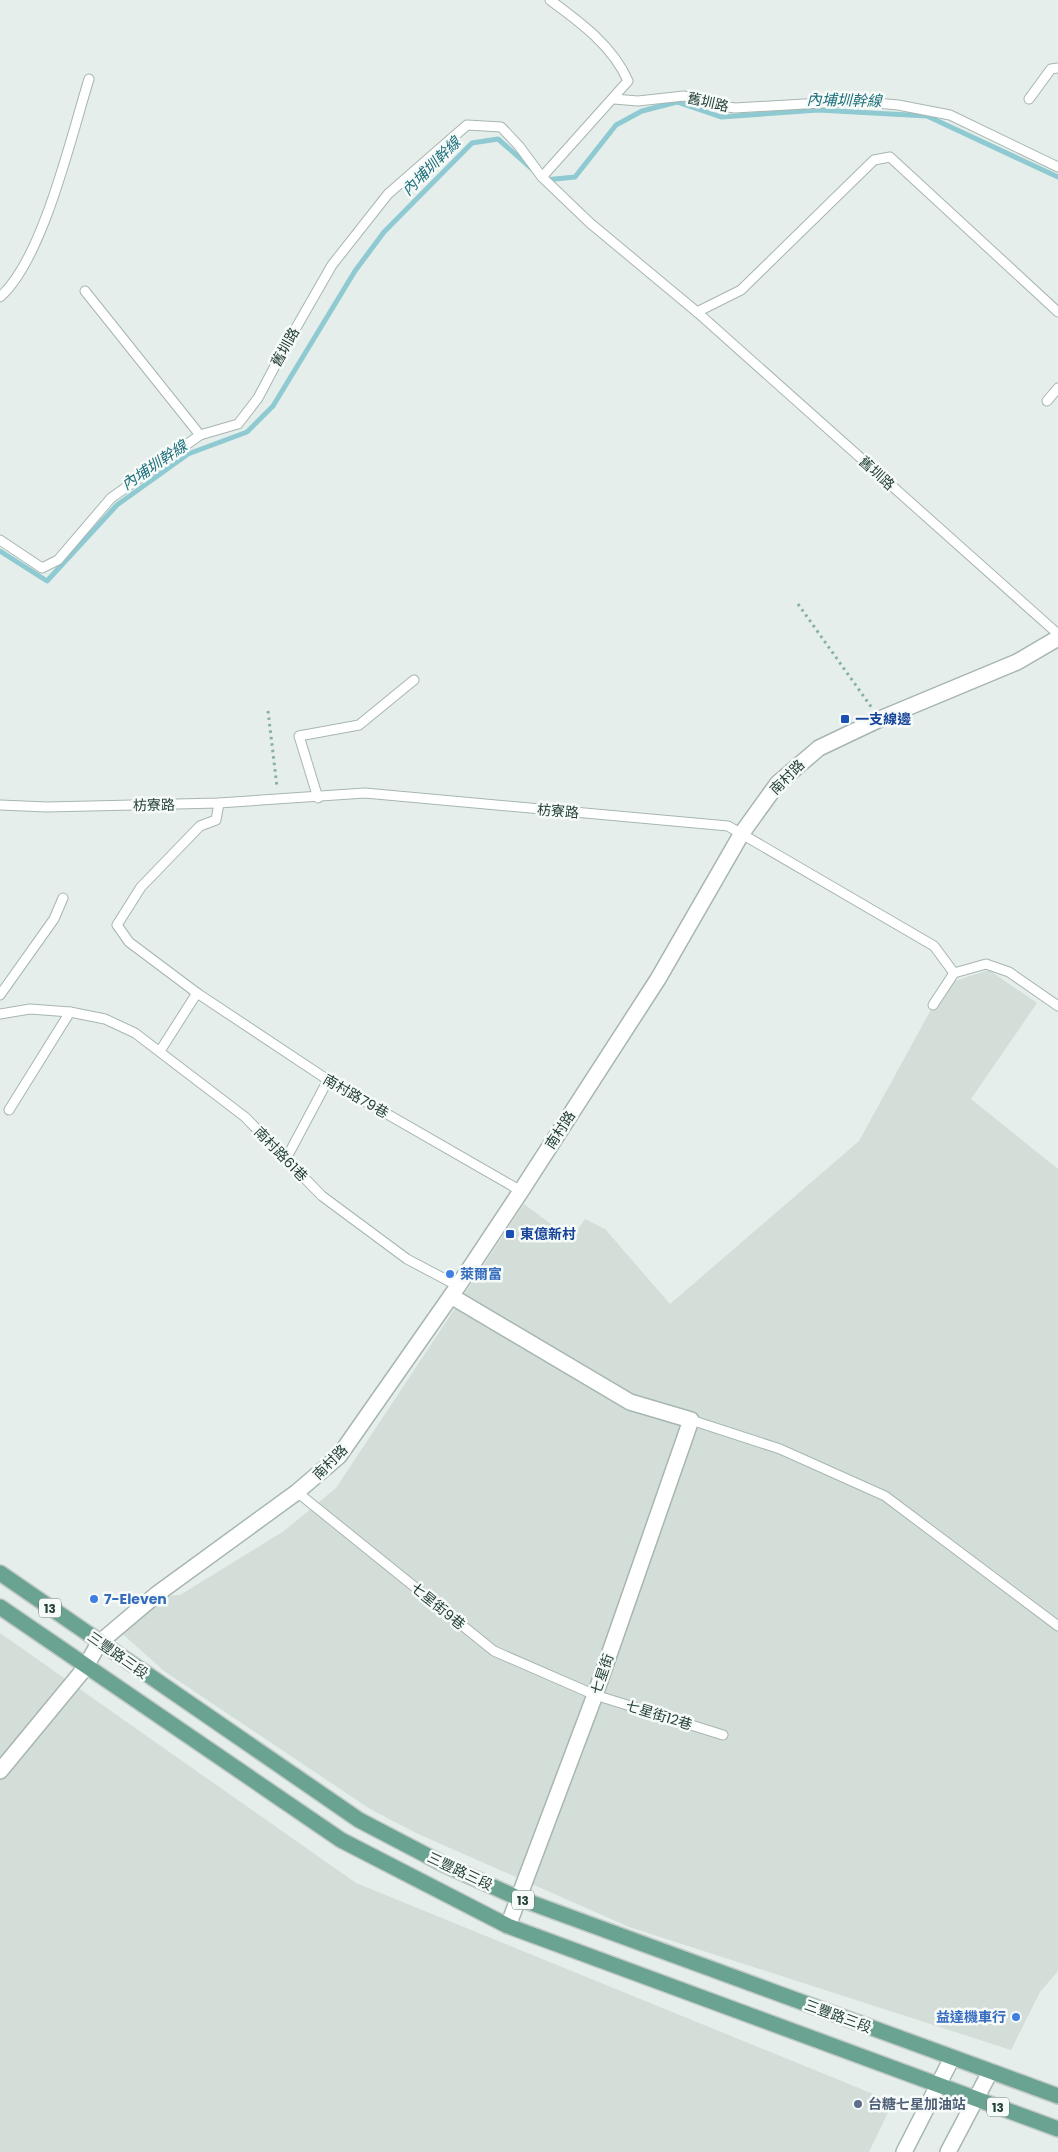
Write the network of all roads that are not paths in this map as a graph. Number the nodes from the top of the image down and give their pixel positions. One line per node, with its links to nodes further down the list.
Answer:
1 (550, 0): 4 (lane)
2 (1058, 68): 5 (lane)
3 (90, 79): 9 (lane)
4 (614, 99): 6 (lane, 舊圳路); 7 (lane)
5 (1029, 99)
6 (1058, 167)
7 (542, 177): 10 (lane, 舊圳路); 14 (lane, 舊圳路)
8 (85, 291): 14 (lane)
9 (0, 297)
10 (697, 312): 11 (lane); 16 (lane, 舊圳路)
11 (1058, 312)
12 (1058, 388): 13 (lane)
13 (1046, 401)
14 (200, 435): 15 (lane, 舊圳路)
15 (0, 540)
16 (1058, 634)
17 (1058, 638): 22 (street, 南村路)
18 (414, 680): 19 (lane)
19 (318, 798): 20 (lane, 枋寮路); 22 (lane, 枋寮路)
20 (219, 803): 21 (lane, 枋寮路); 25 (lane, 南村路79巷)
21 (0, 805)
22 (742, 833): 24 (lane, 枋寮路); 35 (street, 南村路)
23 (63, 898): 26 (lane)
24 (954, 973): 27 (lane); 28 (lane)
25 (196, 993): 31 (lane); 32 (lane, 南村路79巷)
26 (0, 995)
27 (933, 1005)
28 (1058, 1006)
29 (70, 1012): 30 (lane); 31 (lane, 南村路61巷); 33 (lane)
30 (0, 1014)
31 (160, 1051): 34 (lane, 南村路61巷)
32 (328, 1080): 34 (lane); 35 (lane, 南村路79巷)
33 (9, 1110)
34 (286, 1159): 36 (lane, 南村路61巷)
35 (521, 1191): 36 (street, 南村路)
36 (455, 1291): 37 (street); 38 (street, 南村路)
37 (691, 1420): 41 (lane); 44 (street, 七星街)
38 (297, 1492): 42 (street, 南村路); 44 (lane, 七星街9巷)
39 (0, 1573): 42 (main road, 三豐路三段 / 13)
40 (0, 1607): 43 (main road, 三豐路三段 / 13)
41 (1058, 1626)
42 (99, 1643): 43 (street, 南村路); 47 (main road, 三豐路三段 / 13)
43 (86, 1668): 46 (street, 南村路); 48 (main road, 三豐路三段 / 13)
44 (595, 1695): 45 (lane, 七星街12巷); 47 (street, 七星街)
45 (722, 1735)
46 (0, 1770)
47 (518, 1898): 48 (street, 七星街); 49 (main road, 三豐路三段 / 13)
48 (508, 1926): 51 (main road, 三豐路三段 / 13)
49 (952, 2058): 50 (main road, 三豐路三段 / 13); 51 (street)
50 (990, 2072): 52 (main road, 三豐路三段 / 13); 53 (street)
51 (938, 2085): 53 (main road, 三豐路三段 / 13); 55 (street)
52 (1058, 2096)
53 (976, 2099): 54 (main road, 三豐路三段 / 13); 56 (street)
54 (1058, 2129)
55 (904, 2152)
56 (948, 2152)

